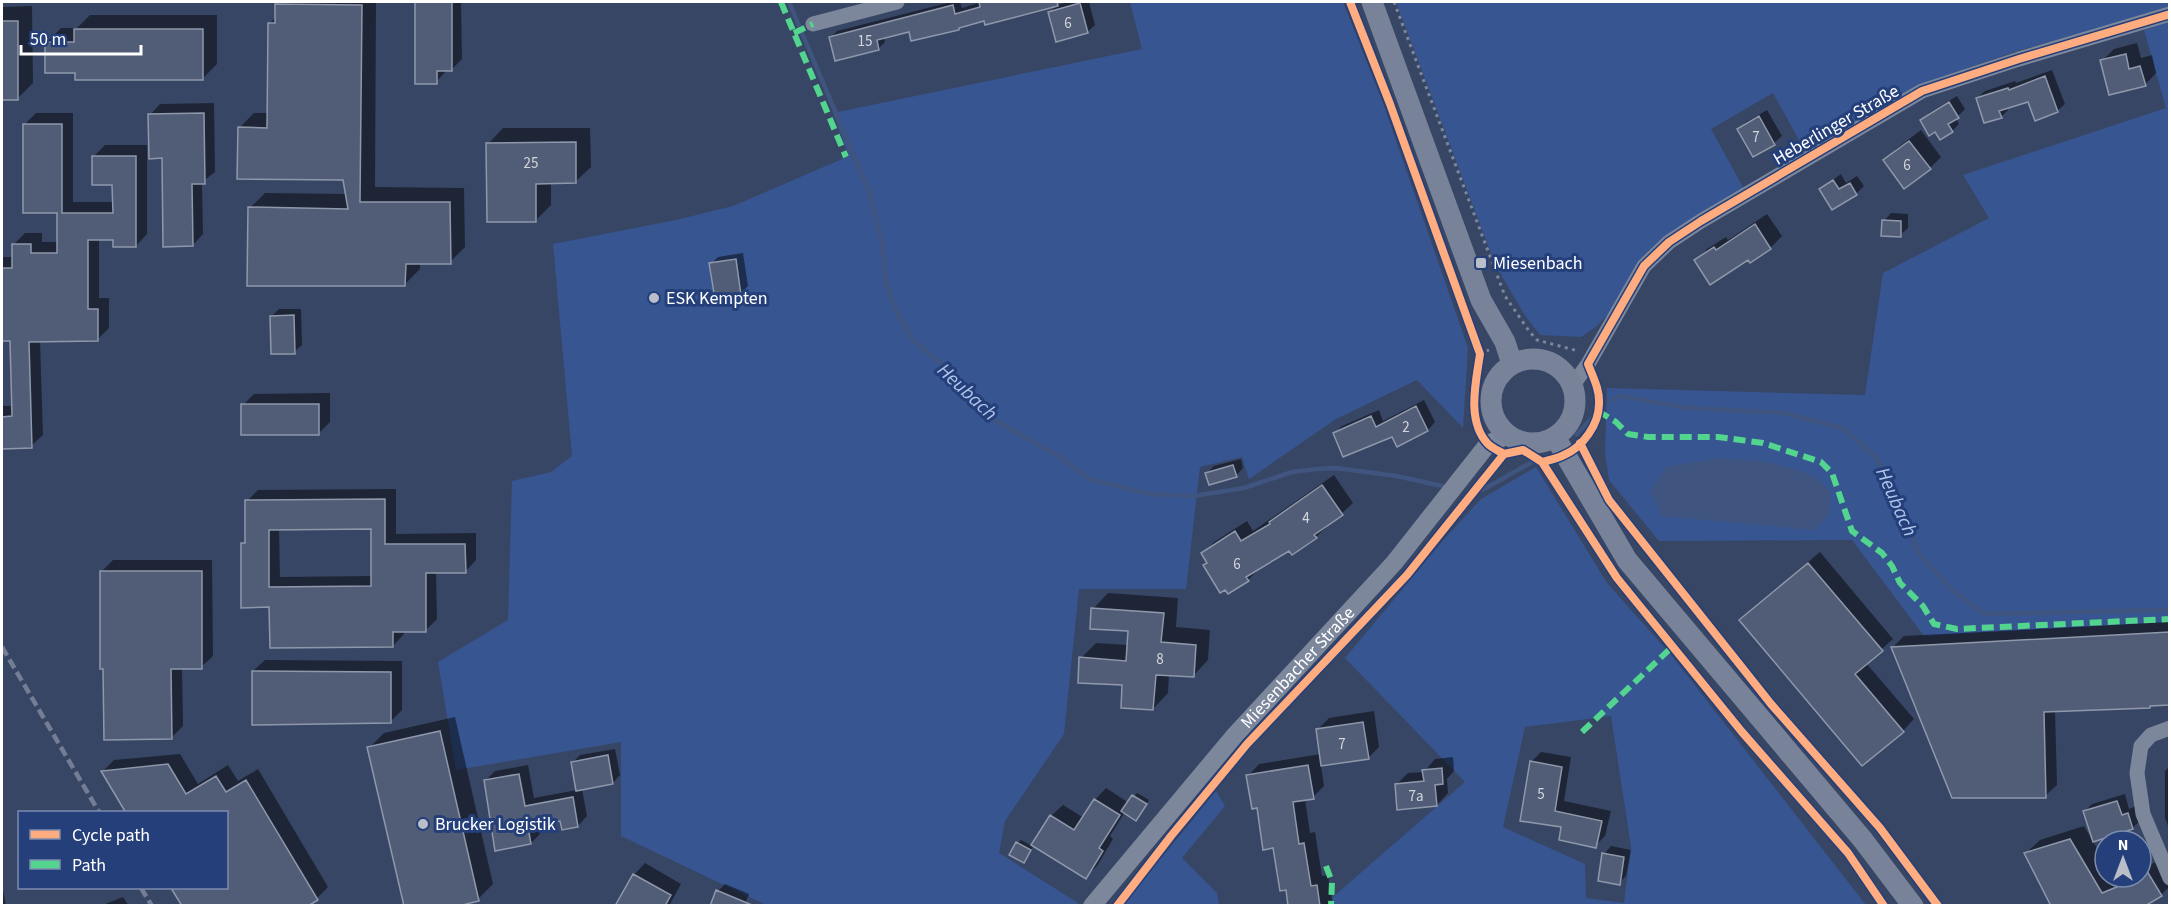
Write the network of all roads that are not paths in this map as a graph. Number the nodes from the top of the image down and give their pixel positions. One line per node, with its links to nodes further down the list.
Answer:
1 (897, 2): 4 (street)
2 (1372, 2): 5 (main road)
3 (2169, 15): 6 (street, Heberlinger Straße)
4 (813, 24)
5 (1512, 364): 6 (main road); 8 (main road)
6 (1573, 385): 7 (main road)
7 (1556, 437): 8 (main road); 12 (main road)
8 (1506, 444): 11 (street, Miesenbacher Straße)
9 (2169, 728): 10 (street)
10 (2169, 878)
11 (1092, 906)
12 (1913, 906)

